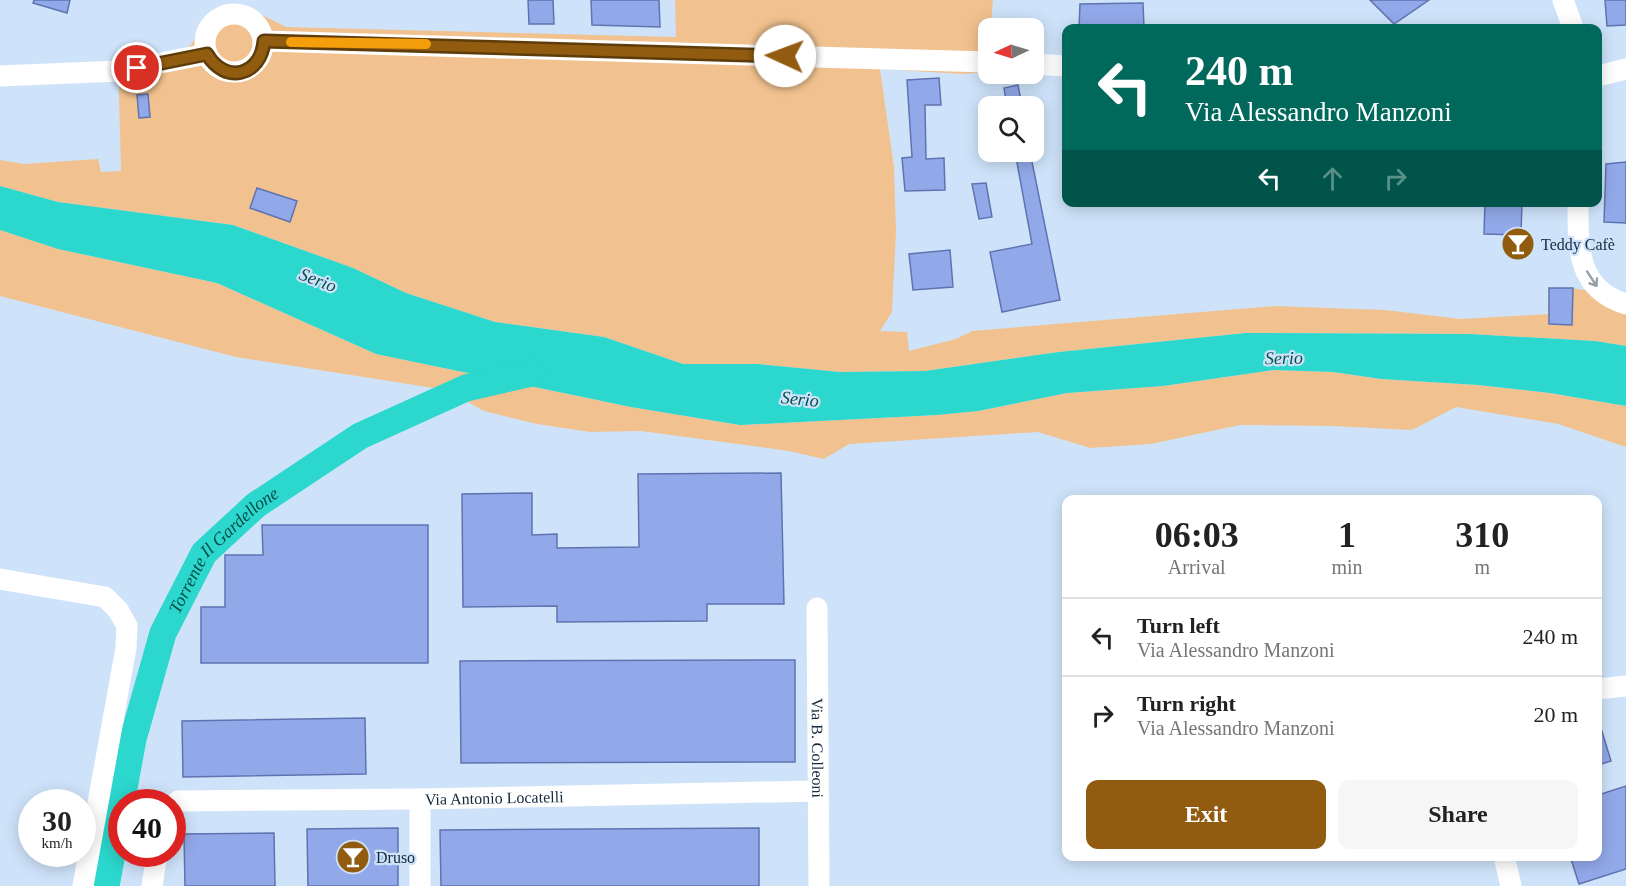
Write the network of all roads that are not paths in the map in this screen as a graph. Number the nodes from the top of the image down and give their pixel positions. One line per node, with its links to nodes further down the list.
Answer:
1 (1563, 0): 3 (street)
2 (242, 7): 4 (street); 5 (street)
3 (1572, 24)
4 (264, 41): 5 (street); 6 (street)
5 (207, 54): 12 (street)
6 (978, 62)
7 (1044, 65): 8 (street)
8 (1062, 66)
9 (1602, 67): 10 (street)
10 (1626, 68): 11 (street)
11 (1602, 75)
12 (0, 76)
13 (1578, 207): 14 (street, one-way to 14)
14 (1626, 304)
15 (0, 579): 24 (street)
16 (817, 608): 19 (street, Via B. Colleoni)
17 (1626, 686): 18 (street)
18 (1602, 689)
19 (818, 791): 20 (street, Via Antonio Locatelli); 27 (street, Via B. Colleoni)
20 (420, 799): 21 (street, Via Antonio Locatelli); 26 (street)
21 (186, 801)
22 (1505, 861): 28 (street)
23 (156, 867): 25 (street)
24 (83, 886)
25 (152, 886)
26 (420, 886)
27 (819, 886)
28 (1511, 886)

